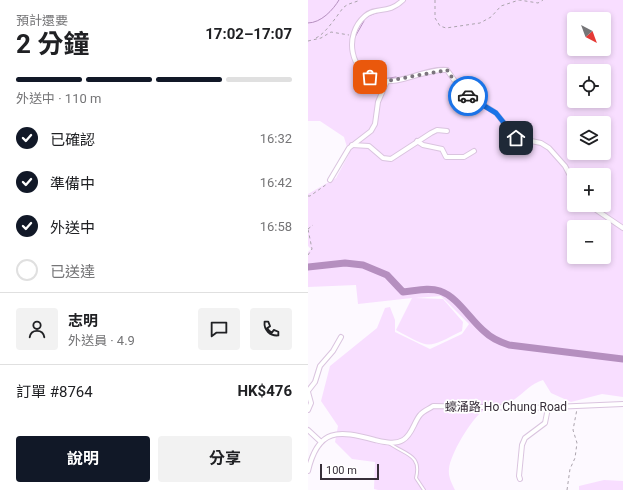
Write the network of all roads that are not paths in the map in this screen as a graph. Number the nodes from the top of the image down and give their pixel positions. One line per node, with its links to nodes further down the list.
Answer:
1 (403, 0): 2 (street)
2 (387, 81): 5 (street); 7 (street)
3 (447, 130): 4 (street)
4 (417, 141): 5 (street); 6 (street)
5 (352, 145): 8 (street)
6 (474, 151)
7 (567, 170)
8 (330, 180)
9 (599, 212): 10 (street)
10 (623, 228)
11 (341, 337): 12 (street)
12 (308, 391): 15 (street)
13 (623, 404): 14 (street, 蠔涌路 Ho Chung Road)
14 (548, 408): 18 (street, 蠔涌路 Ho Chung Road); 20 (street)
15 (308, 410)
16 (308, 430): 17 (street)
17 (321, 442): 18 (street, 蠔涌路 Ho Chung Road); 19 (street)
18 (388, 442): 21 (lane)
19 (308, 471)
20 (520, 480)
21 (424, 490)

